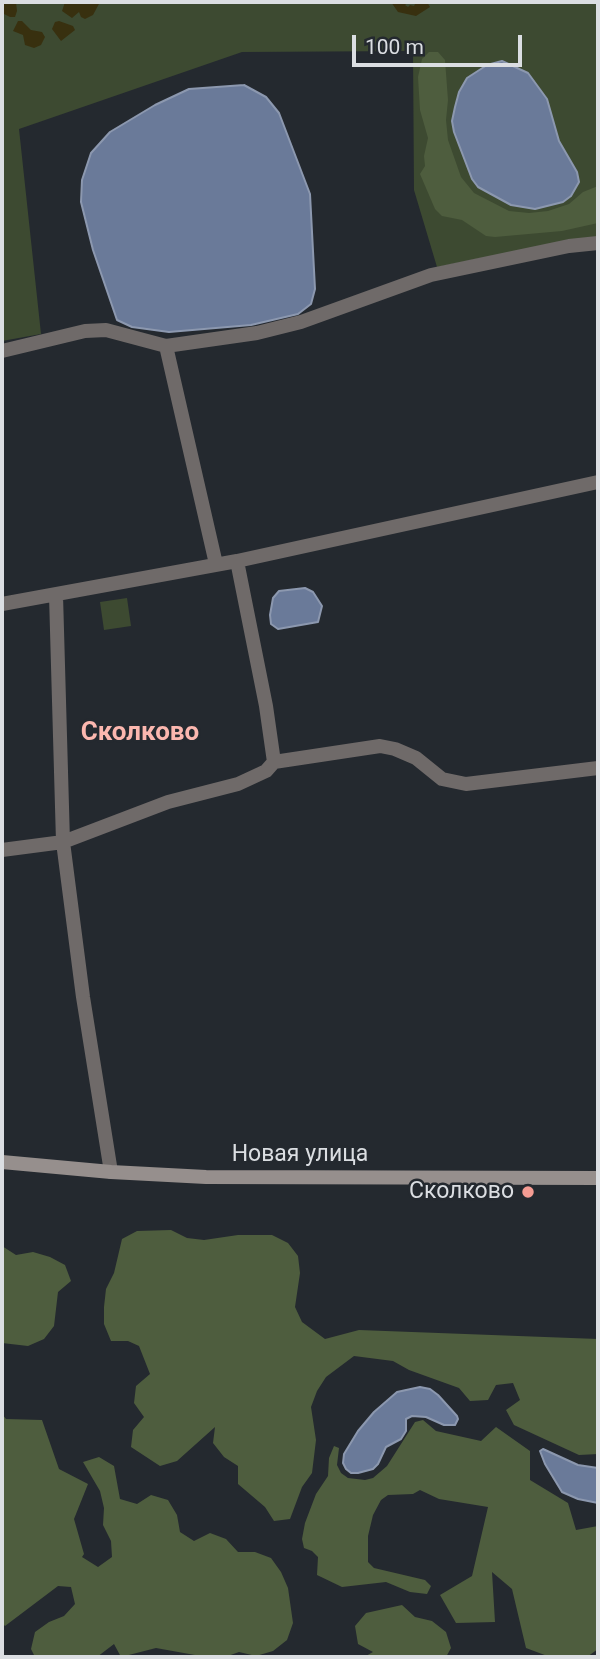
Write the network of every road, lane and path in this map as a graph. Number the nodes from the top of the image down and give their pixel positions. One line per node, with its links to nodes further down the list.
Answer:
1 (598, 243): 2 (street)
2 (166, 346): 3 (street); 6 (street)
3 (2, 351)
4 (598, 482): 5 (street)
5 (237, 561): 6 (street); 9 (street)
6 (216, 564): 7 (street)
7 (56, 595): 8 (street); 11 (street)
8 (2, 604)
9 (274, 762): 10 (street); 11 (street)
10 (598, 768)
11 (63, 842): 12 (street); 14 (street)
12 (2, 850)
13 (2, 1162): 14 (street, Новая улица)
14 (111, 1172): 15 (street, Новая улица)
15 (598, 1178)

